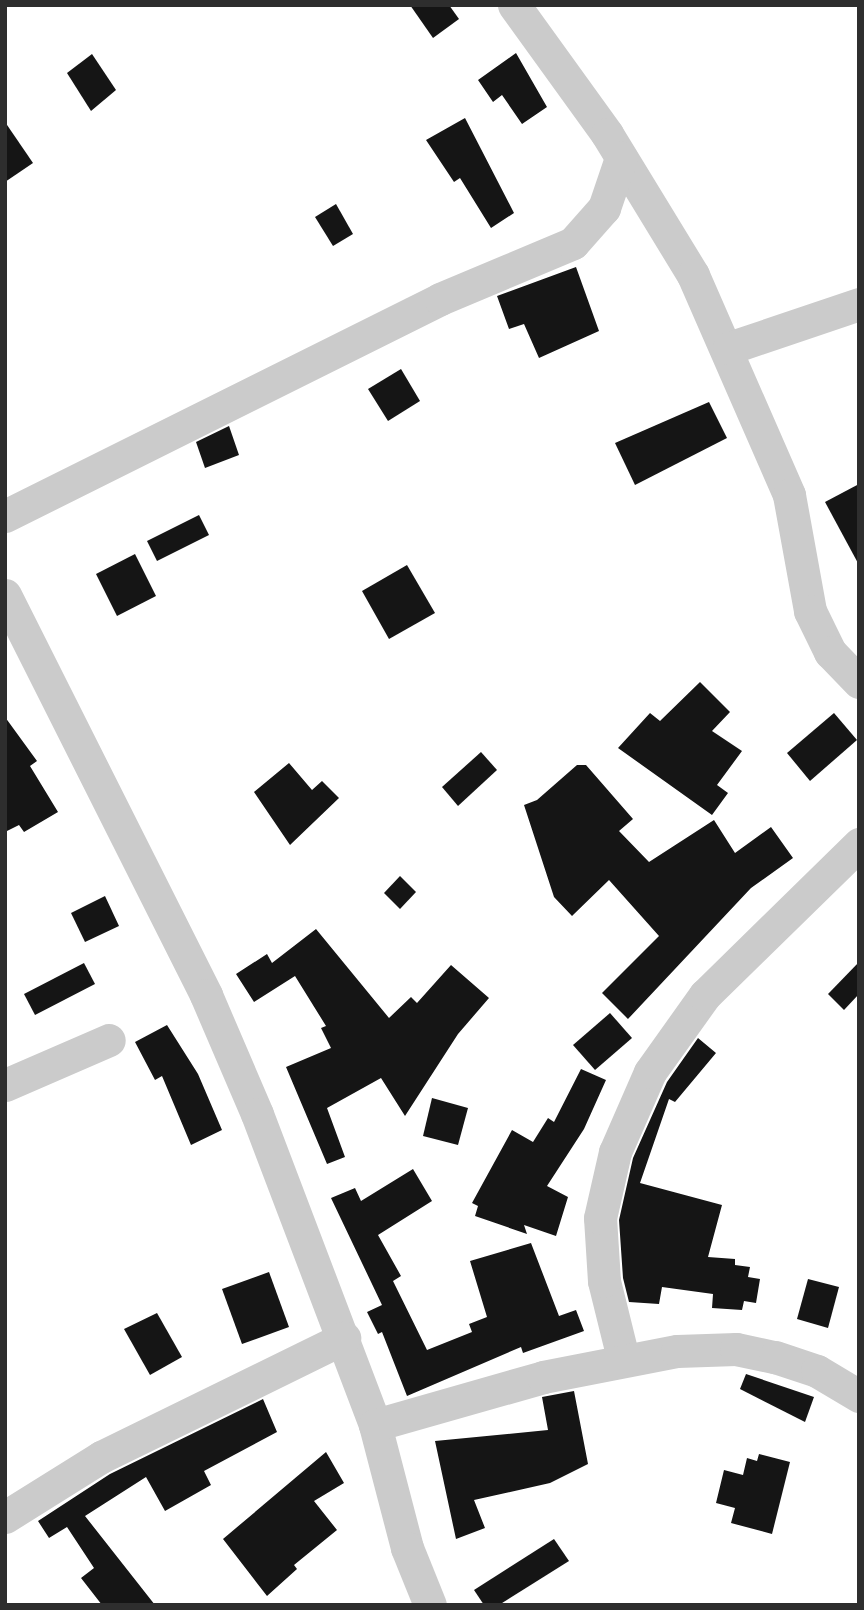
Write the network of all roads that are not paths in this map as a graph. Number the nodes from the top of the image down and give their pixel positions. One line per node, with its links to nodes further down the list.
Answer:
1 (514, 5): 2 (street)
2 (621, 158): 4 (street); 5 (street)
3 (859, 304): 4 (street)
4 (729, 348): 7 (street)
5 (5, 516)
6 (5, 596): 11 (street)
7 (859, 682)
8 (859, 844): 12 (street)
9 (109, 1040): 10 (street)
10 (5, 1086)
11 (344, 1339): 14 (street); 15 (street)
12 (623, 1358): 13 (street); 14 (street)
13 (859, 1396)
14 (375, 1425): 16 (street)
15 (5, 1517)
16 (430, 1605)

